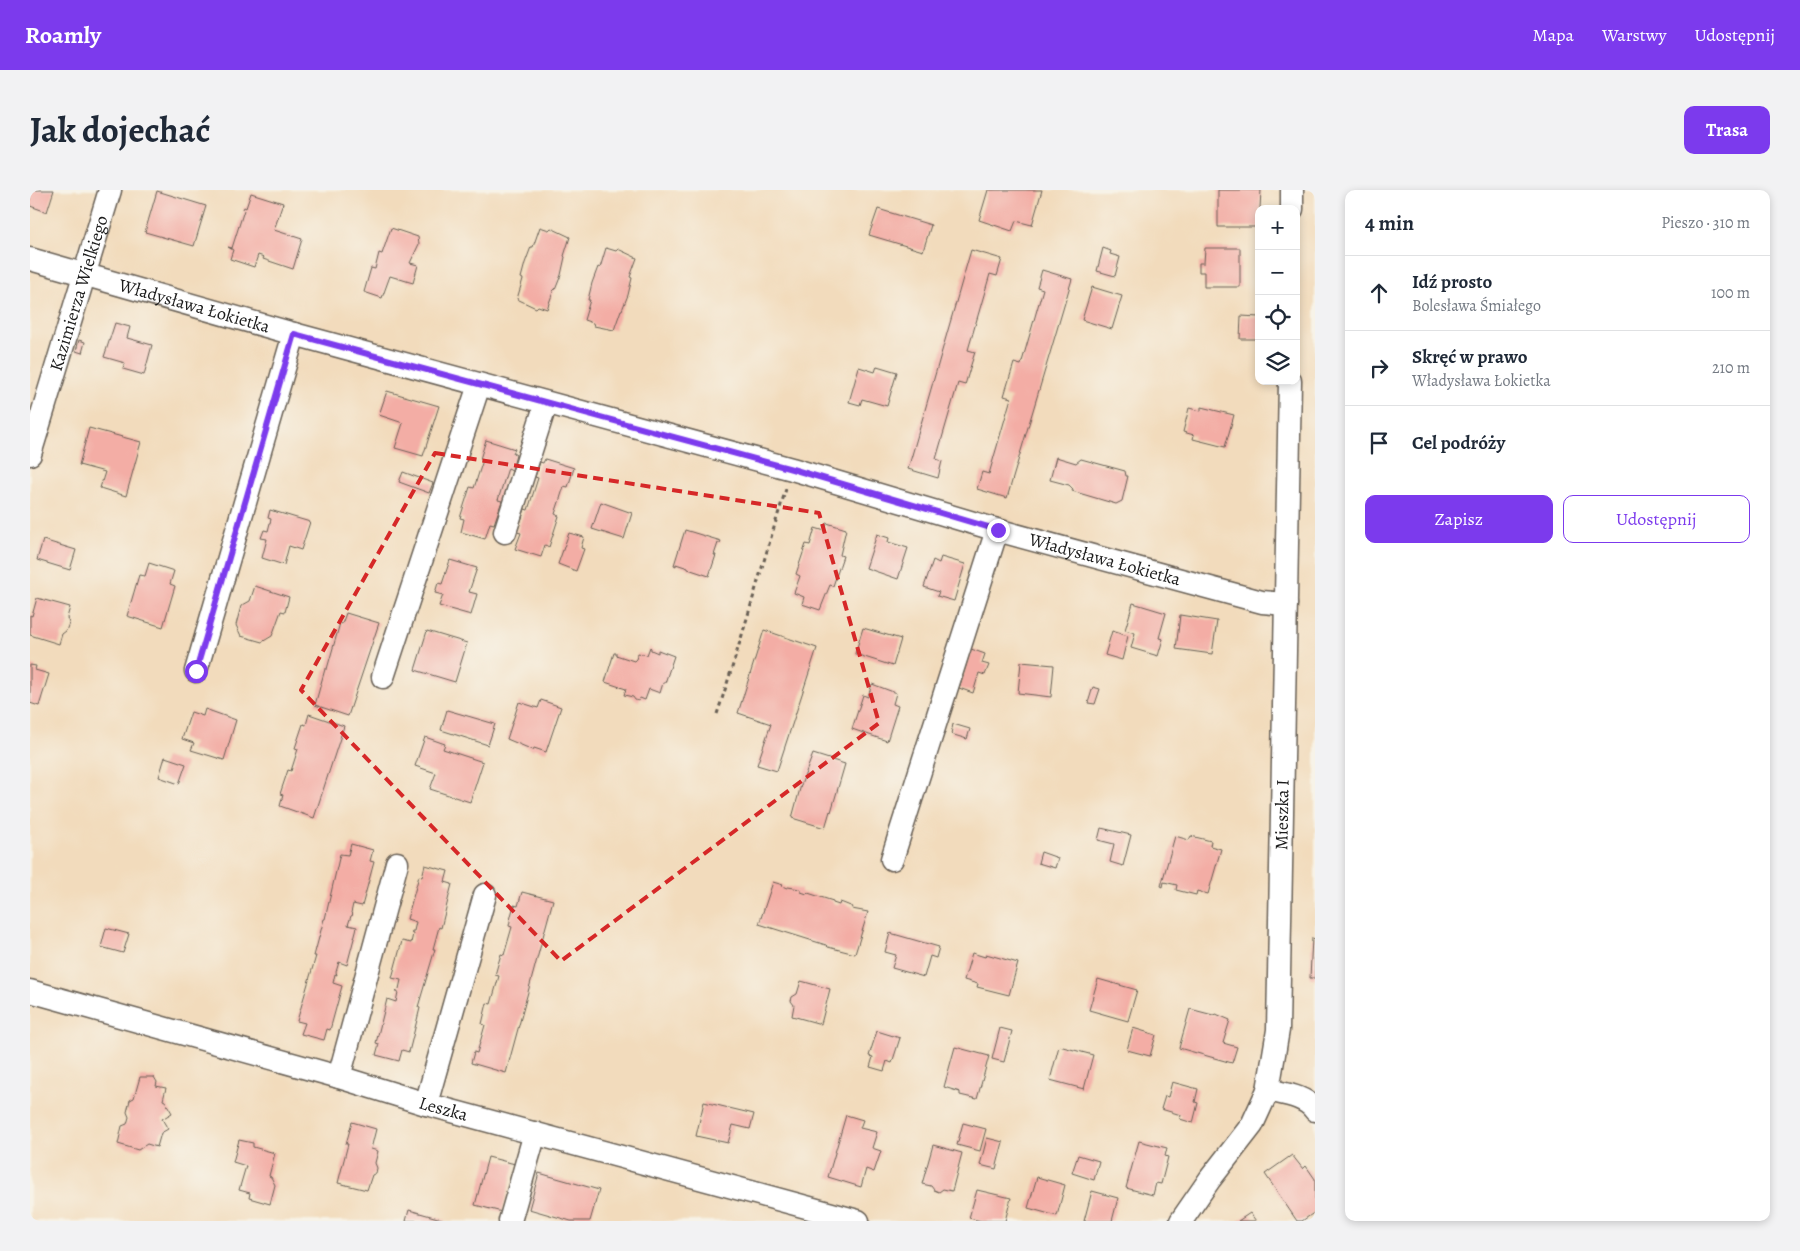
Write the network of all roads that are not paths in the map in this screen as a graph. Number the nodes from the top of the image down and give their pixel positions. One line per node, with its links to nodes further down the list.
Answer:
1 (110, 190): 5 (street, Kazimierza Wielkiego)
2 (1292, 190): 3 (street)
3 (1292, 205)
4 (30, 259): 5 (street, Władysława Łokietka)
5 (84, 274): 6 (street, Władysława Łokietka); 10 (street, Kazimierza Wielkiego)
6 (294, 334): 7 (street, Władysława Łokietka); 14 (street)
7 (479, 385): 9 (street, Władysława Łokietka); 15 (street)
8 (1290, 385): 13 (street, Mieszka I)
9 (546, 403): 11 (street, Władysława Łokietka); 12 (street)
10 (30, 454)
11 (998, 530): 13 (street, Władysława Łokietka); 16 (street)
12 (505, 532)
13 (1286, 604): 21 (street, Mieszka I)
14 (196, 671)
15 (383, 677)
16 (892, 859)
17 (397, 863): 20 (street)
18 (485, 894): 22 (street)
19 (30, 991): 20 (street, Leszka)
20 (340, 1077): 22 (street, Leszka)
21 (1268, 1090): 23 (street); 27 (street, Mieszka I)
22 (426, 1104): 24 (street, Leszka)
23 (1315, 1110)
24 (535, 1133): 25 (street); 26 (street, Leszka)
25 (510, 1221)
26 (858, 1221)
27 (1181, 1221)

